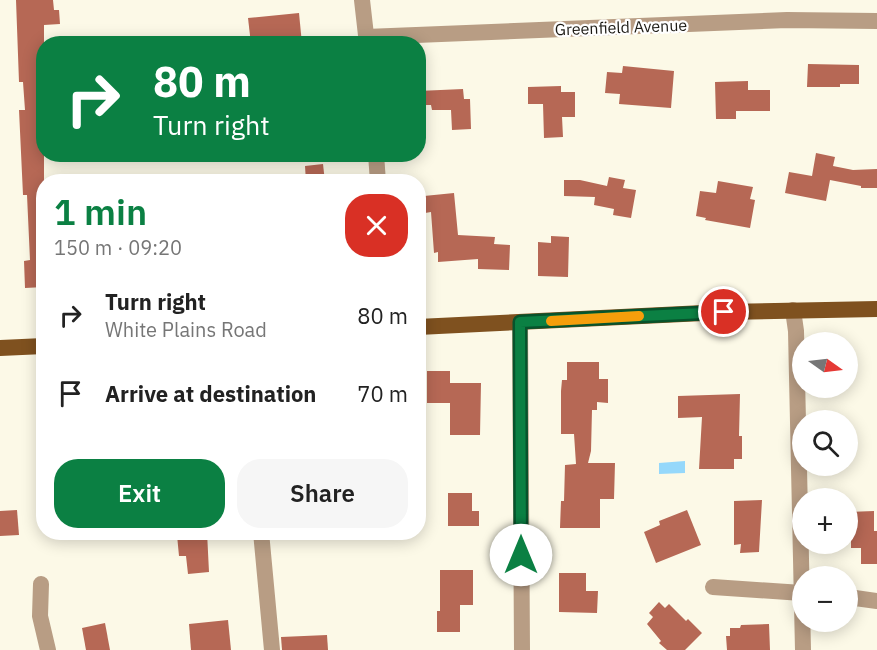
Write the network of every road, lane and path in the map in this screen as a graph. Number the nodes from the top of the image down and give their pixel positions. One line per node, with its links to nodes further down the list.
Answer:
1 (362, 0): 3 (street)
2 (877, 21): 4 (street, Greenfield Avenue)
3 (366, 36)
4 (426, 37)
5 (877, 309): 6 (main road)
6 (793, 310): 7 (main road); 12 (street)
7 (520, 322): 8 (main road); 21 (street)
8 (426, 327)
9 (36, 346): 10 (main road)
10 (0, 348)
11 (262, 540): 20 (street)
12 (801, 566)
13 (41, 584): 19 (street)
14 (713, 587): 15 (street)
15 (792, 592)
16 (858, 598): 17 (street)
17 (877, 601)
18 (802, 632): 22 (street)
19 (48, 650)
20 (272, 650)
21 (522, 650)
22 (802, 650)

